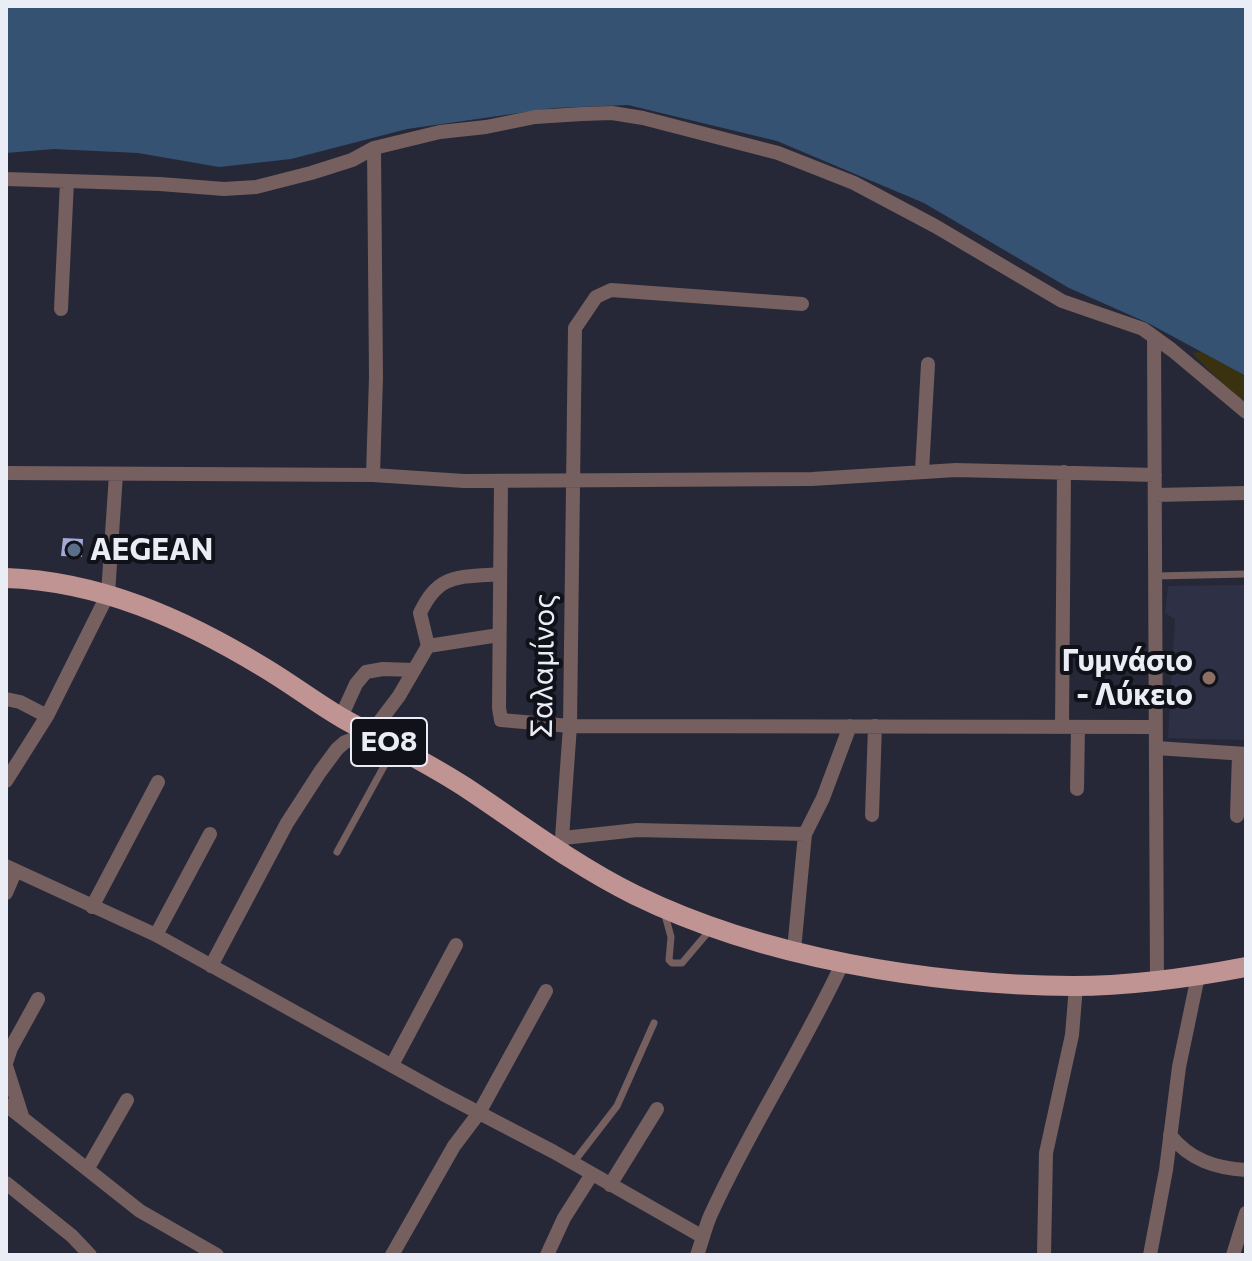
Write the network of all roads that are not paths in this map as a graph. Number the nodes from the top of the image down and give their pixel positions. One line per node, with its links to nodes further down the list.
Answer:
1 (374, 148): 3 (street); 6 (street); 13 (street)
2 (6, 179): 3 (street)
3 (67, 181): 5 (street)
4 (802, 304): 16 (street, Σαλαμίνος)
5 (61, 309)
6 (1154, 337): 8 (street); 14 (street)
7 (928, 364): 9 (street)
8 (1246, 412)
9 (922, 471): 10 (street); 16 (street)
10 (1064, 472): 14 (street); 33 (street)
11 (6, 473): 12 (street)
12 (116, 474): 13 (street); 23 (street)
13 (373, 475): 15 (street)
14 (1155, 475): 18 (street)
15 (501, 481): 16 (street); 19 (street)
16 (572, 481): 30 (street, Σαλαμίνος)
17 (1246, 493): 18 (street)
18 (1155, 495): 21 (street)
19 (499, 574): 24 (street); 25 (street)
20 (1246, 574): 21 (lane)
21 (1156, 576): 35 (street)
22 (6, 578): 23 (main road, ΕΟ8)
23 (108, 594): 28 (street); 29 (main road, ΕΟ8)
24 (499, 635): 25 (street); 30 (street)
25 (428, 646): 26 (street)
26 (414, 670): 29 (street); 36 (street)
27 (6, 699): 28 (street)
28 (47, 716): 40 (street)
29 (341, 717): 36 (main road, ΕΟ8)
30 (570, 726): 31 (street); 47 (street, Σαλαμίνος)
31 (850, 726): 32 (street); 46 (street)
32 (875, 726): 33 (street); 43 (street)
33 (1062, 727): 34 (street)
34 (1078, 727): 35 (street); 42 (street)
35 (1156, 727): 38 (street)
36 (371, 733): 37 (main road, ΕΟ8); 58 (street)
37 (395, 746): 47 (main road, ΕΟ8); 48 (lane)
38 (1156, 748): 39 (street); 61 (street)
39 (1243, 754): 44 (street)
40 (6, 781)
41 (158, 782): 52 (street)
42 (1077, 789)
43 (872, 815)
44 (1237, 816)
45 (210, 834): 54 (street)
46 (805, 834): 47 (street); 56 (street)
47 (562, 845): 51 (main road, ΕΟ8)
48 (337, 852)
49 (11, 869): 50 (street); 52 (street)
50 (6, 893)
51 (661, 906): 53 (main road, ΕΟ8); 53 (lane)
52 (92, 907): 54 (street)
53 (715, 927): 56 (main road, ΕΟ8)
54 (156, 935): 58 (street)
55 (456, 945): 67 (street)
56 (794, 950): 57 (main road, ΕΟ8)
57 (843, 962): 62 (main road, ΕΟ8); 81 (street)
58 (211, 966): 67 (street)
59 (1246, 967): 60 (main road, ΕΟ8)
60 (1198, 976): 61 (main road, ΕΟ8); 73 (street)
61 (1157, 981): 62 (main road, ΕΟ8)
62 (1076, 986): 87 (street)
63 (546, 991): 71 (street)
64 (38, 999): 66 (street)
65 (654, 1023): 74 (lane)
66 (6, 1065): 72 (street)
67 (392, 1065): 71 (street)
68 (127, 1100): 75 (street)
69 (6, 1105): 72 (street)
70 (657, 1109): 79 (street)
71 (479, 1113): 74 (street); 84 (street)
72 (22, 1117): 75 (street)
73 (1170, 1135): 76 (street); 88 (street)
74 (573, 1163): 77 (street)
75 (88, 1168): 83 (street)
76 (1246, 1170)
77 (592, 1174): 79 (street); 85 (street)
78 (6, 1183): 82 (street)
79 (610, 1185): 81 (street)
80 (1246, 1213): 89 (street)
81 (703, 1237): 86 (street)
82 (90, 1255)
83 (217, 1255)
84 (392, 1255)
85 (547, 1255)
86 (697, 1255)
87 (1044, 1255)
88 (1150, 1255)
89 (1233, 1255)

